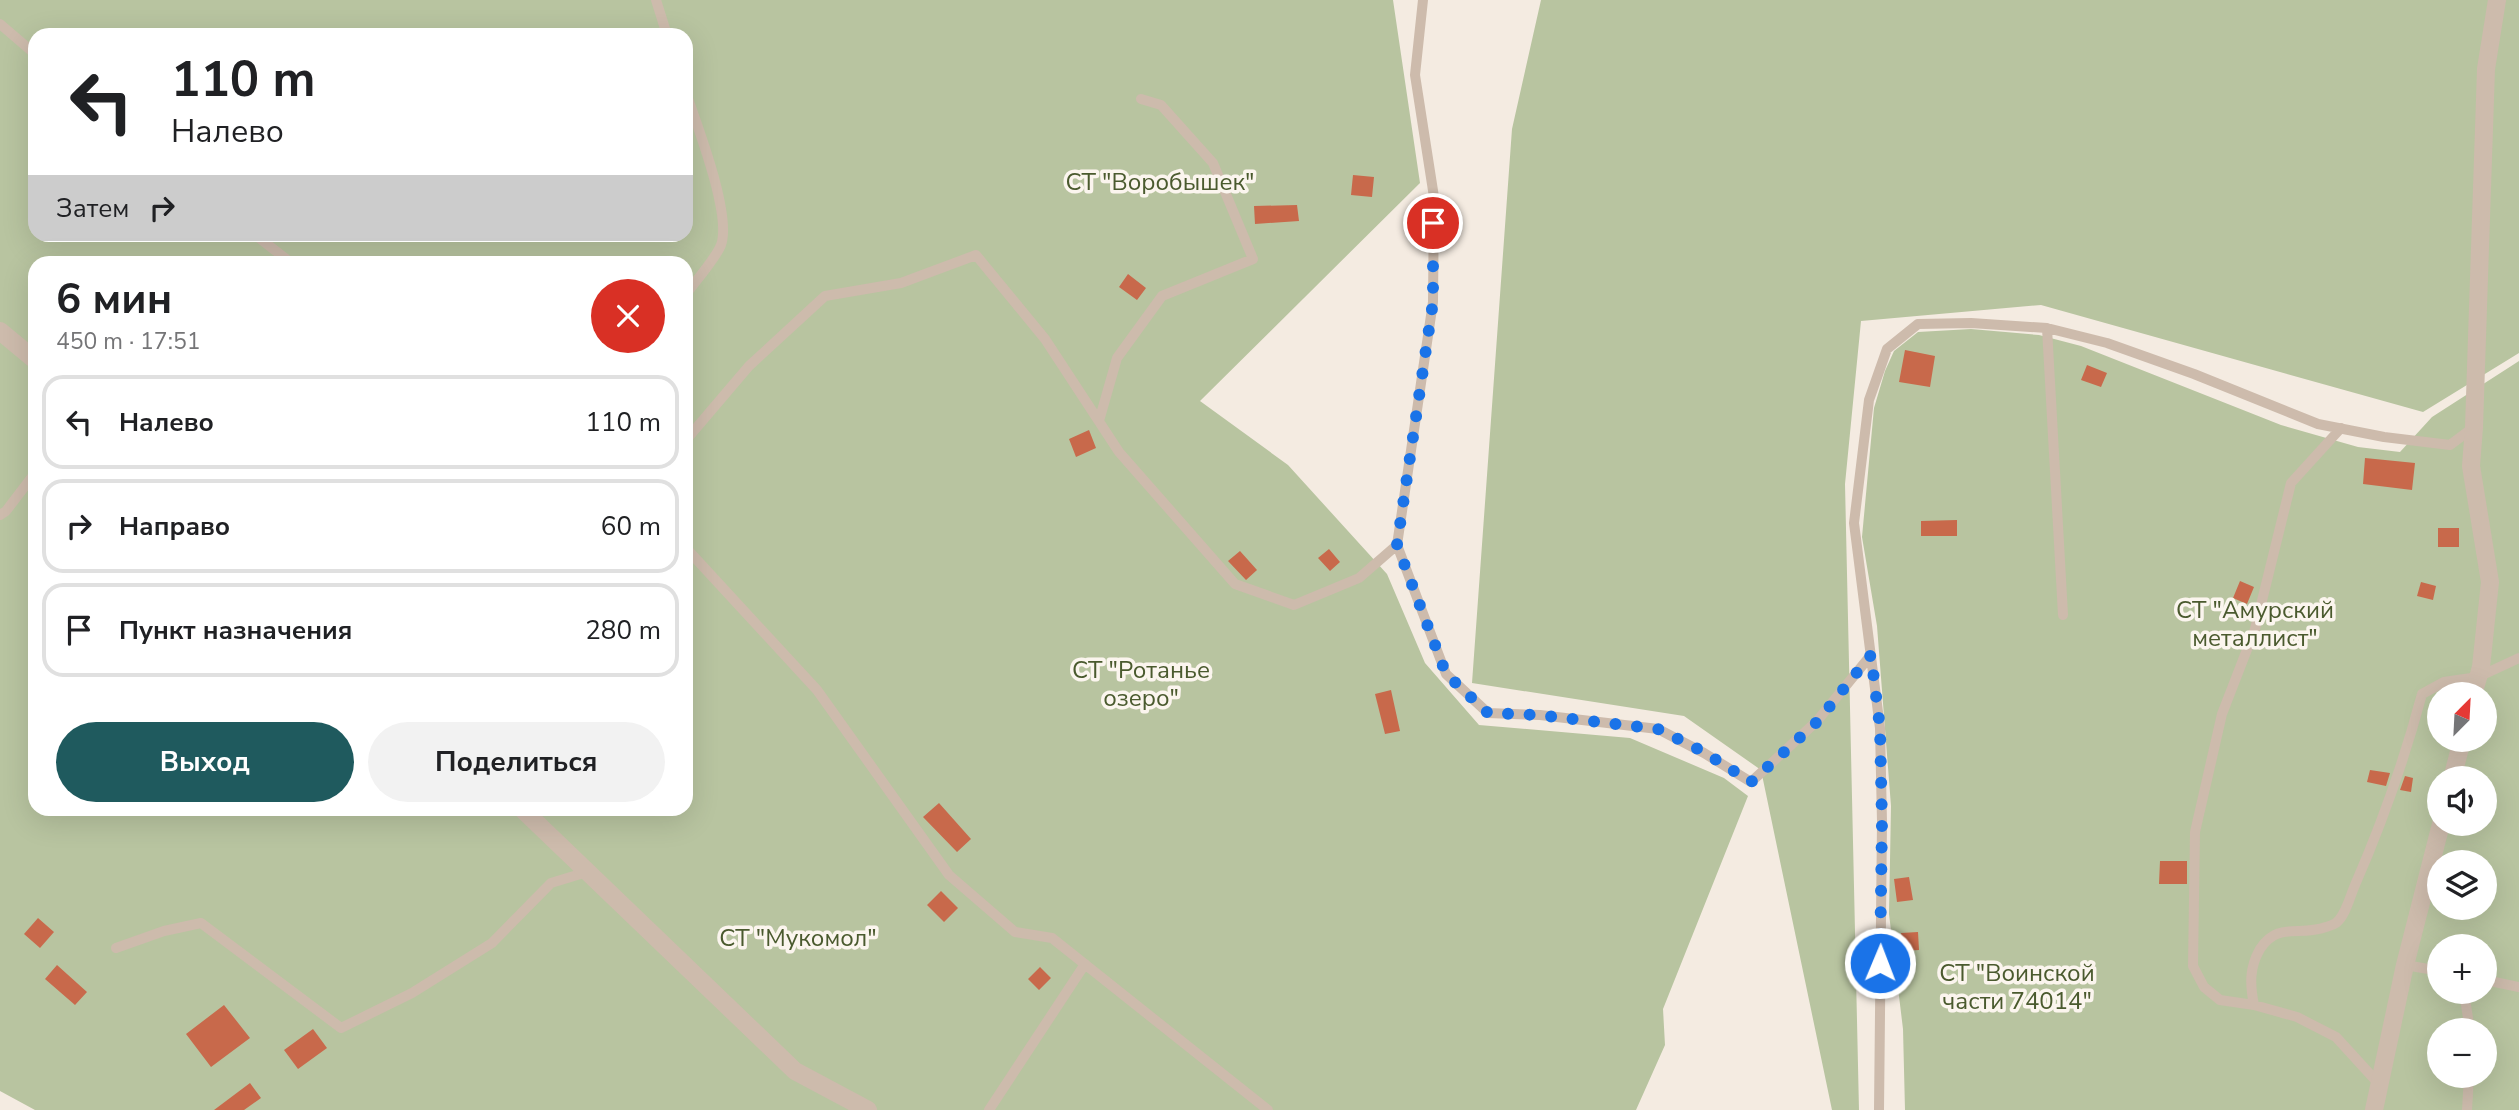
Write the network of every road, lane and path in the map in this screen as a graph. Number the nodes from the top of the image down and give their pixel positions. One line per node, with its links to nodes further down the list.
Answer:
1 (656, 0): 5 (lane)
2 (1423, 0): 21 (lane)
3 (2497, 0): 16 (street)
4 (0, 23): 6 (lane)
5 (665, 28)
6 (28, 48)
7 (1141, 99): 15 (lane)
8 (693, 113): 11 (lane)
9 (264, 242): 10 (lane)
10 (282, 256)
11 (693, 284)
12 (2047, 328): 17 (lane); 23 (lane); 24 (lane)
13 (0, 331): 14 (street)
14 (28, 354)
15 (1099, 422): 18 (lane); 21 (lane)
16 (2474, 427): 17 (lane); 26 (street)
17 (2341, 428): 37 (lane)
18 (693, 432)
19 (28, 482): 20 (lane)
20 (0, 515)
21 (1397, 545): 24 (lane)
22 (693, 556): 32 (lane)
23 (2063, 615)
24 (1871, 655): 43 (lane)
25 (2519, 658): 26 (lane)
26 (2478, 677): 27 (street); 37 (lane)
27 (2477, 682)
28 (529, 816): 30 (street)
29 (2438, 836): 33 (street)
30 (587, 872): 31 (lane); 40 (street)
31 (116, 948)
32 (1085, 964): 41 (lane); 42 (lane)
33 (2405, 965): 34 (lane); 38 (street)
34 (2427, 969)
35 (2497, 982): 36 (lane)
36 (2519, 987)
37 (2254, 1005): 38 (lane)
38 (2379, 1084): 44 (street)
39 (2468, 1088): 45 (lane)
40 (868, 1110)
41 (989, 1110)
42 (1268, 1110)
43 (1879, 1110)
44 (2374, 1110)
45 (2467, 1110)

